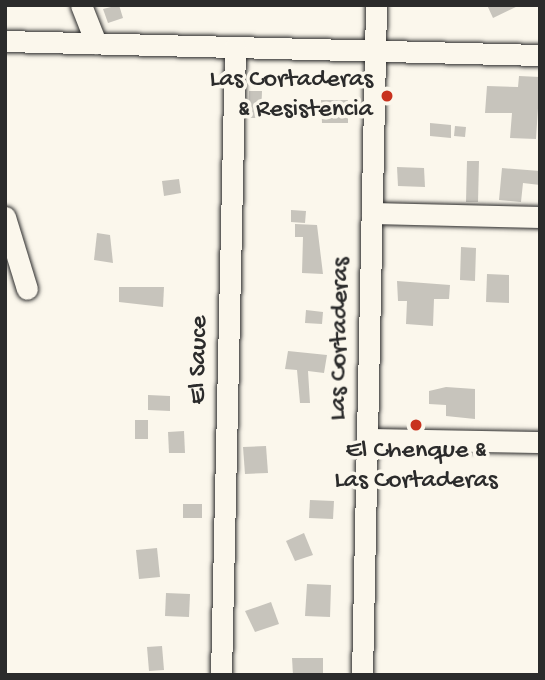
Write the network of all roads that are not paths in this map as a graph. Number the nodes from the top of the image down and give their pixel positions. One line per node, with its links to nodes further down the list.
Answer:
1 (81, 5): 4 (street)
2 (376, 5): 6 (street, Las Cortaderas)
3 (5, 41): 4 (street)
4 (96, 43): 5 (street)
5 (235, 47): 6 (street); 14 (street, El Sauce)
6 (375, 51): 7 (street); 8 (street, Las Cortaderas)
7 (540, 55)
8 (372, 213): 10 (street); 12 (street, Las Cortaderas)
9 (5, 217): 11 (street)
10 (540, 217)
11 (27, 289)
12 (367, 439): 13 (street); 15 (street, Las Cortaderas)
13 (540, 442)
14 (221, 675)
15 (362, 675)

